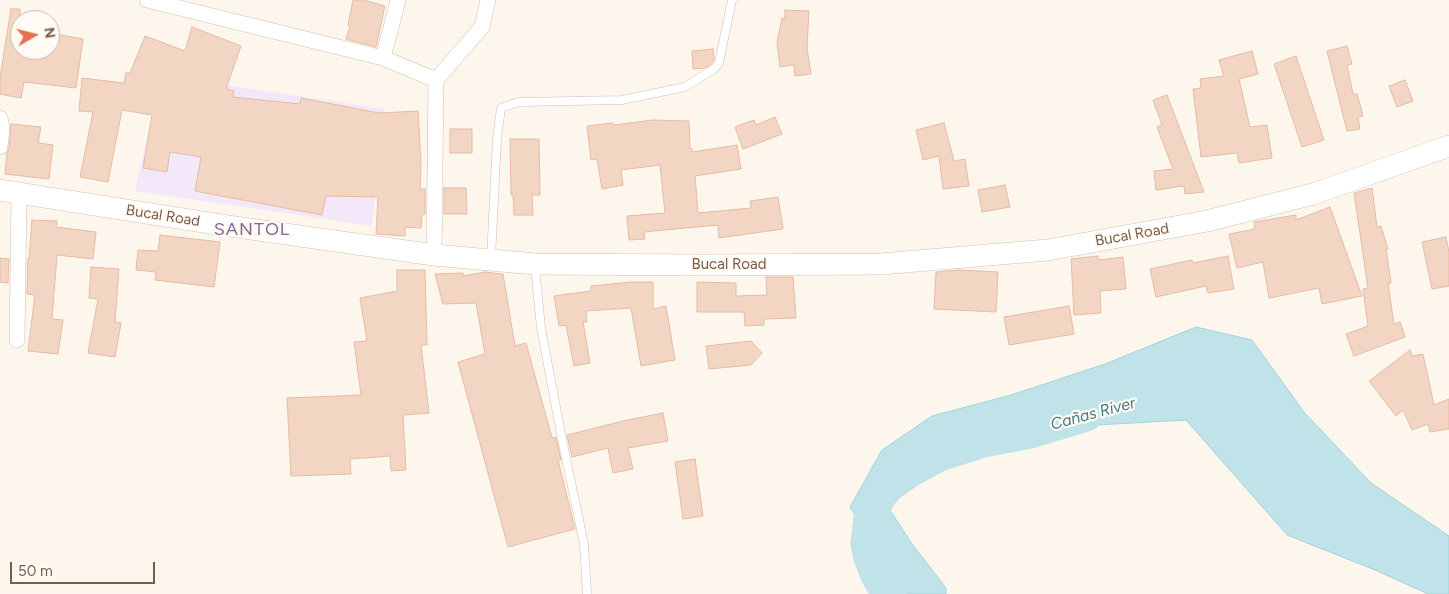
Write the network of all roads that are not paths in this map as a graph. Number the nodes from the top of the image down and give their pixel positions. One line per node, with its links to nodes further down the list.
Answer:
1 (148, 0): 5 (street)
2 (398, 0): 5 (street)
3 (488, 0): 6 (street)
4 (732, 0): 12 (lane)
5 (383, 58): 6 (street)
6 (436, 80): 11 (street)
7 (0, 118): 9 (street)
8 (1449, 146): 13 (street, Bucal Road)
9 (0, 147)
10 (10, 192): 11 (street, Bucal Road); 14 (street)
11 (434, 255): 12 (street, Bucal Road)
12 (491, 260): 13 (street, Bucal Road)
13 (535, 264): 15 (lane)
14 (17, 340)
15 (587, 594)

